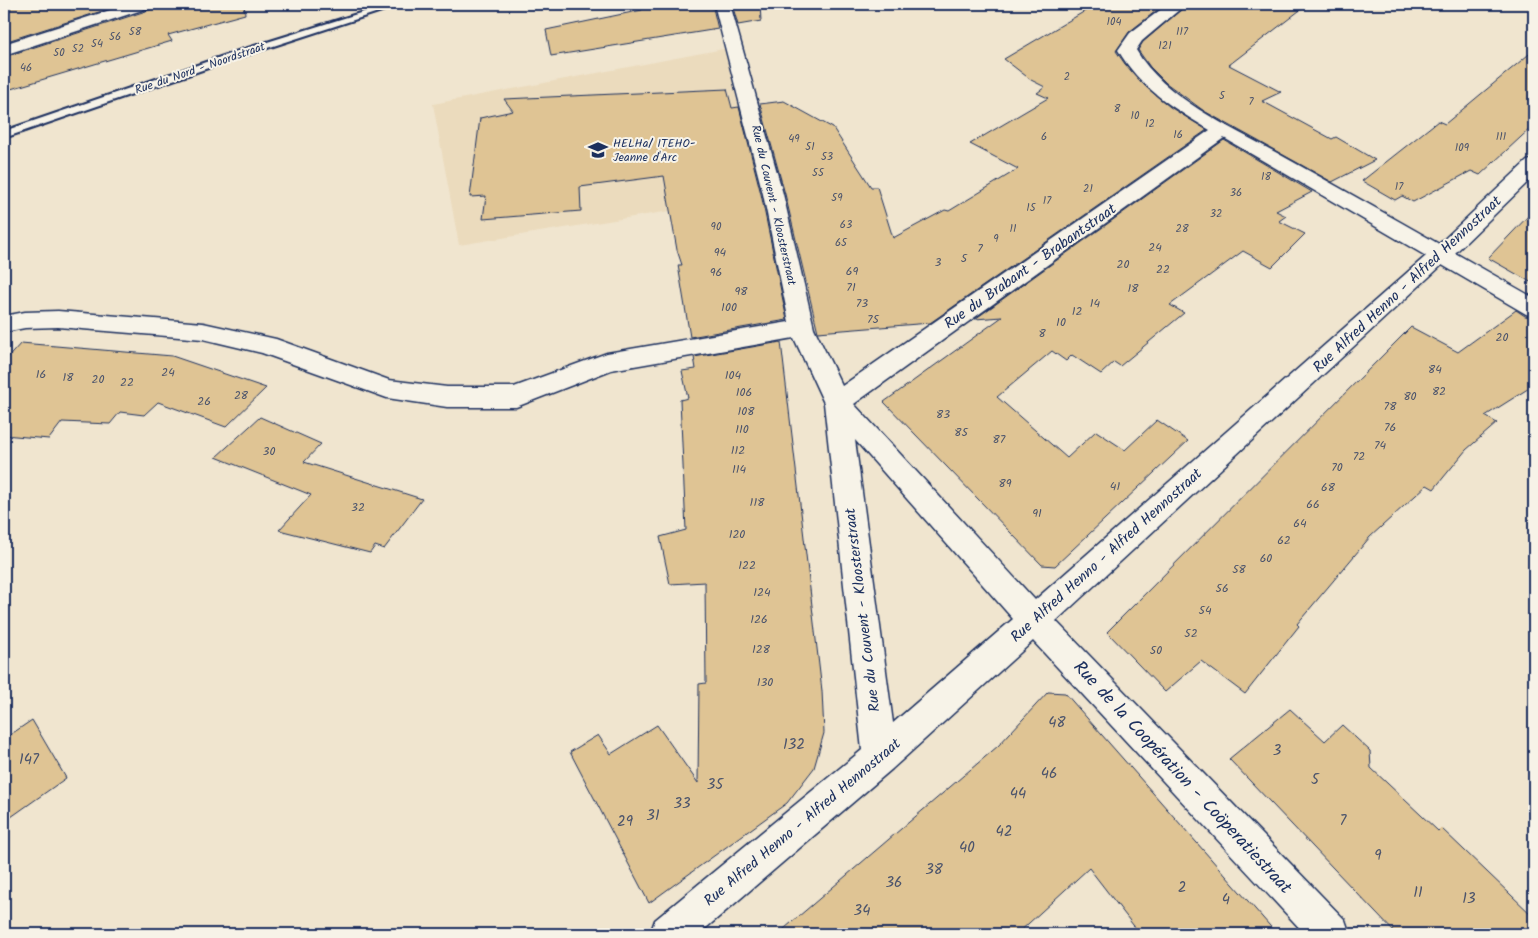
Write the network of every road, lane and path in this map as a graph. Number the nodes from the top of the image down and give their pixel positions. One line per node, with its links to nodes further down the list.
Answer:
1 (144, 4): 5 (street)
2 (398, 4): 7 (lane, Rue du Nord - Noordstraat)
3 (722, 4): 12 (street, Rue du Couvent - Kloosterstraat)
4 (1178, 4): 6 (street)
5 (4, 50)
6 (1223, 130): 9 (street); 13 (street, Rue du Brabant - Brabantstraat)
7 (4, 135)
8 (1534, 165): 9 (street, Rue Alfred Henno - Alfred Hennostraat)
9 (1441, 254): 10 (street); 14 (street, Rue Alfred Henno - Alfred Hennostraat)
10 (1534, 308)
11 (4, 324): 12 (street)
12 (802, 328): 13 (street, Rue du Couvent - Kloosterstraat)
13 (837, 402): 14 (street, Rue du Couvent - Kloosterstraat); 15 (street, Rue du Couvent - Kloosterstraat)
14 (1034, 620): 15 (street, Rue Alfred Henno - Alfred Hennostraat); 17 (street, Rue de la Coopération - Coöperatiestraat)
15 (880, 757): 16 (street, Rue Alfred Henno - Alfred Hennostraat)
16 (669, 934)
17 (1331, 934)

